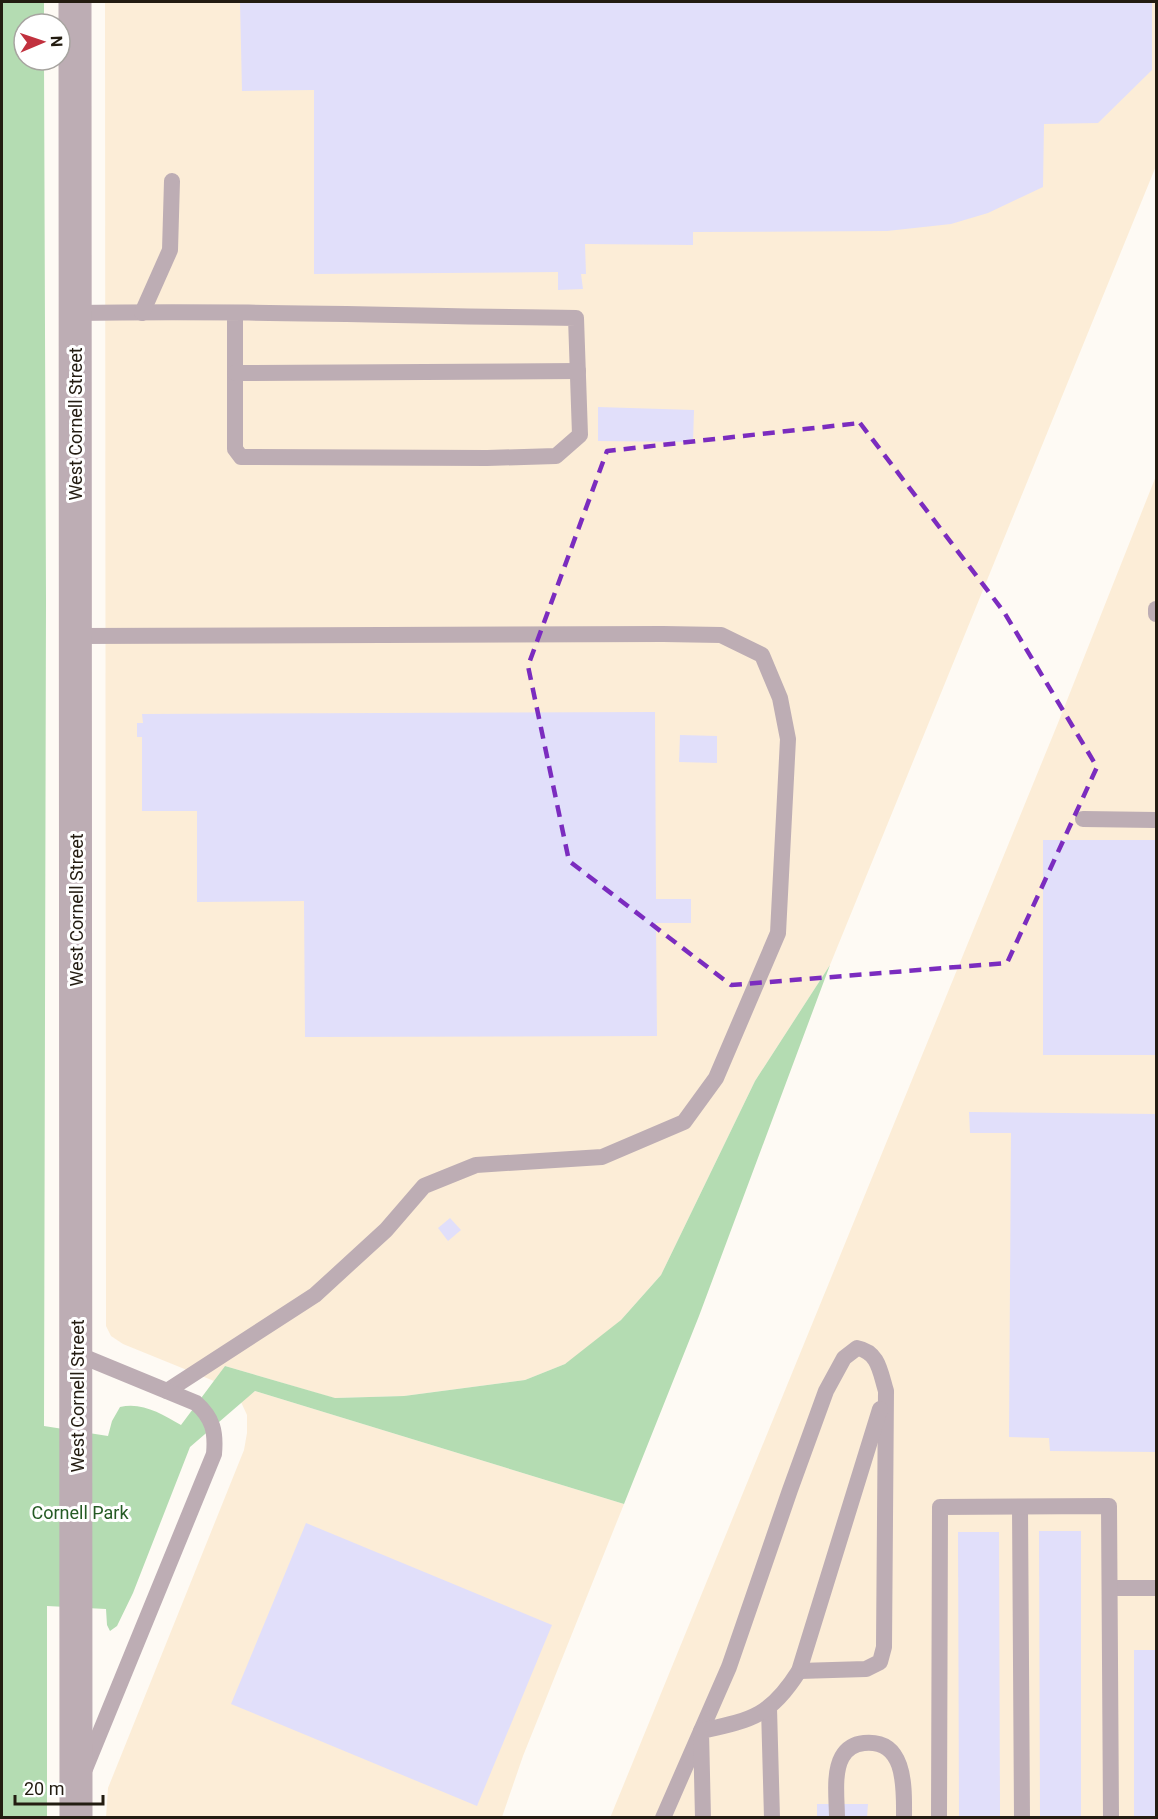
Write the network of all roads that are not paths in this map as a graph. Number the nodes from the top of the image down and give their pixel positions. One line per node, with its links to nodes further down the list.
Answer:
1 (75, 2): 3 (street, West Cornell Street)
2 (172, 181): 4 (lane)
3 (75, 313): 4 (lane); 8 (street, West Cornell Street)
4 (142, 313): 5 (lane)
5 (235, 314): 6 (lane); 7 (lane)
6 (578, 371): 7 (lane); 7 (lane)
7 (235, 373)
8 (76, 636): 11 (street, West Cornell Street); 12 (lane)
9 (1083, 819): 10 (lane)
10 (1156, 820)
11 (77, 1354): 12 (lane); 20 (street, West Cornell Street)
12 (167, 1391): 20 (lane)
13 (885, 1391): 17 (lane); 17 (lane); 19 (lane)
14 (1020, 1507): 15 (lane); 26 (lane); 27 (lane)
15 (1110, 1588): 16 (lane); 28 (lane)
16 (1156, 1588)
17 (799, 1671): 18 (lane)
18 (769, 1708): 19 (lane); 23 (lane)
19 (701, 1731): 21 (lane); 22 (lane)
20 (77, 1804)
21 (663, 1818)
22 (702, 1818)
23 (772, 1818)
24 (837, 1818): 25 (lane)
25 (904, 1818)
26 (939, 1818)
27 (1022, 1818)
28 (1111, 1818)

